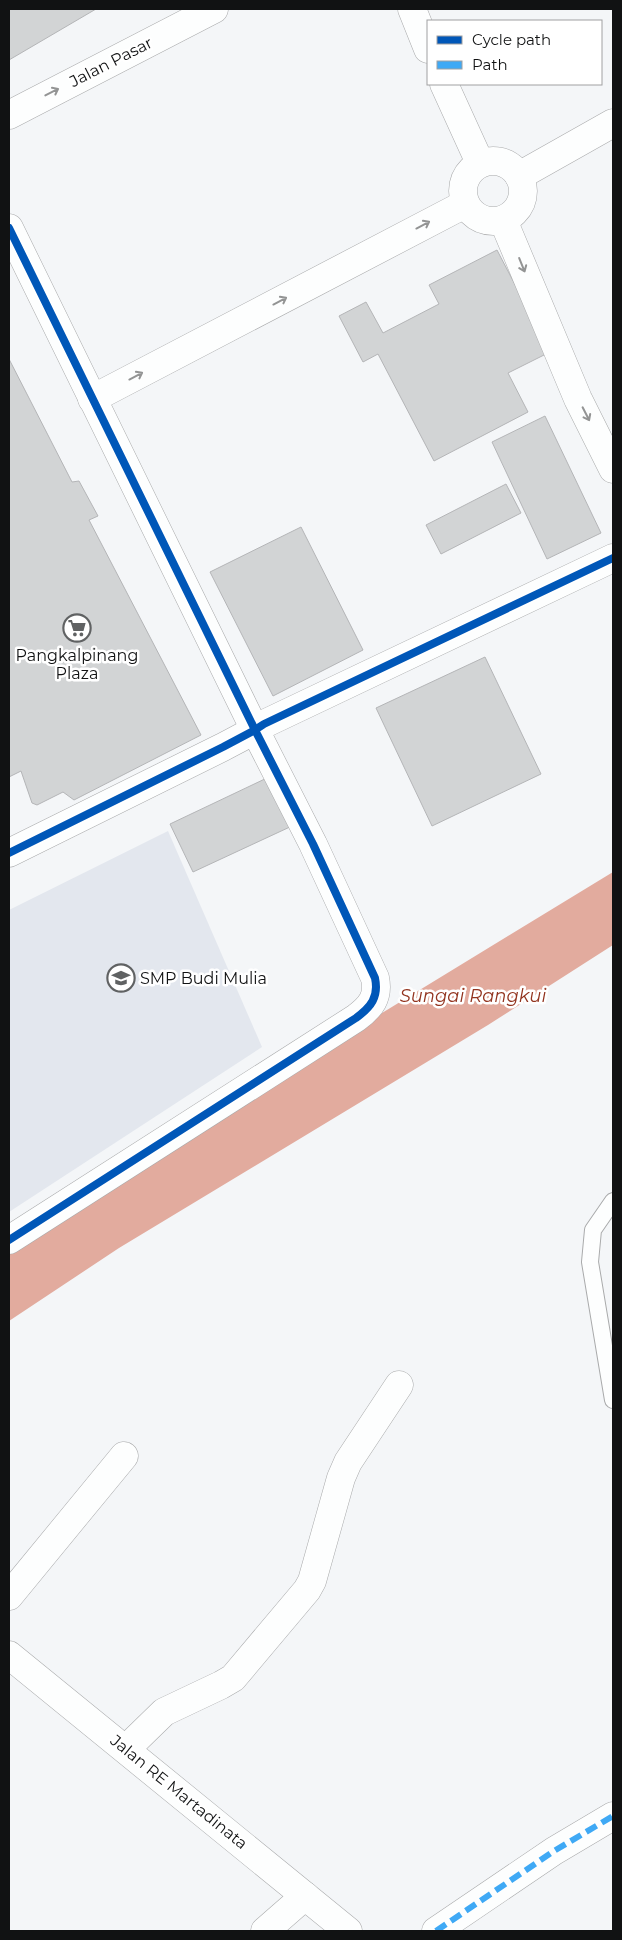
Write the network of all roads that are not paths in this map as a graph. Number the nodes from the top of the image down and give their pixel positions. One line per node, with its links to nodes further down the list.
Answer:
1 (214, 9): 5 (street, Jalan Pasar, one-way to 1)
2 (412, 9): 3 (street)
3 (427, 46)
4 (444, 85): 7 (street)
5 (9, 115)
6 (613, 123): 8 (street)
7 (480, 163): 8 (street); 9 (street)
8 (519, 176): 10 (street)
9 (465, 204): 10 (street); 12 (street, one-way to 9)
10 (503, 220): 13 (street, one-way to 13)
11 (9, 228): 12 (street)
12 (92, 399): 16 (street)
13 (613, 469)
14 (613, 558): 16 (street)
15 (613, 565): 16 (street)
16 (255, 730): 17 (street); 19 (street)
17 (9, 853)
18 (613, 1201): 21 (lane)
19 (9, 1240)
20 (399, 1385): 25 (street)
21 (613, 1400)
22 (124, 1456): 23 (street)
23 (9, 1596)
24 (9, 1654): 25 (street, Jalan RE Martadinata)
25 (126, 1748): 27 (street, Jalan RE Martadinata)
26 (613, 1816): 30 (street)
27 (304, 1896): 28 (street); 29 (street, Jalan RE Martadinata)
28 (265, 1931)
29 (348, 1931)
30 (436, 1931)

